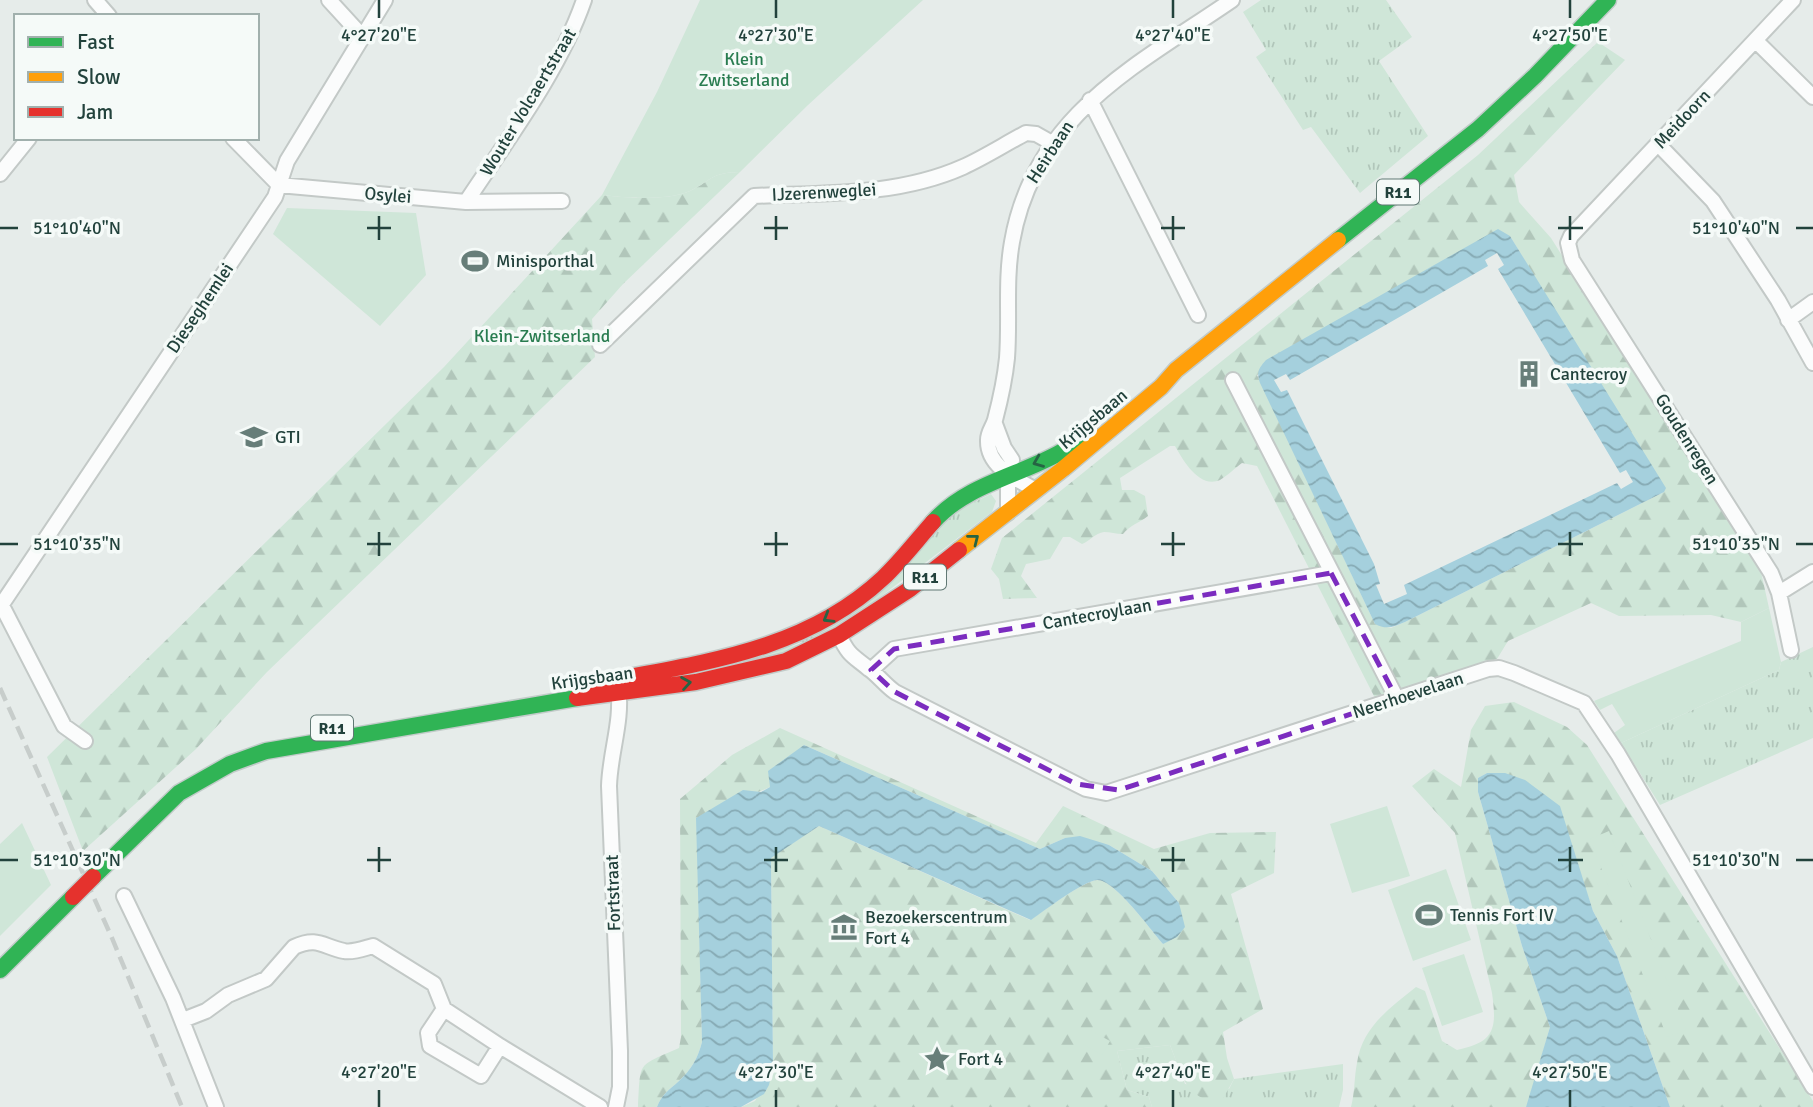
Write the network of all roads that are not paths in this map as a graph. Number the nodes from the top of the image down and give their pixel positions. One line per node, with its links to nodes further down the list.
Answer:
1 (95, 0): 8 (street)
2 (328, 0): 9 (street)
3 (385, 0): 9 (street, Dieseghemlei)
4 (584, 0): 20 (street, Wouter Volcaertstraat)
5 (1232, 0): 12 (street, Heirbaan)
6 (1608, 0): 27 (main road, Krijgsbaan / R11)
7 (1793, 0): 10 (street, Meidoorn)
8 (107, 14)
9 (362, 36): 18 (street, Dieseghemlei)
10 (1756, 41): 11 (street); 16 (street, Meidoorn)
11 (1813, 97)
12 (1090, 100): 15 (street, Heirbaan); 23 (street)
13 (27, 140): 17 (street)
14 (235, 140): 18 (street)
15 (1052, 144): 25 (street, IJzerenweglei); 29 (street, Heirbaan)
16 (1658, 144): 21 (street, Meidoorn); 24 (street)
17 (0, 174)
18 (279, 185): 20 (street, Osylei); 35 (street, Dieseghemlei)
19 (562, 201): 20 (street, Osylei)
20 (466, 202)
21 (1571, 236): 34 (street, Goudenregen)
22 (1812, 304): 24 (street)
23 (1198, 315)
24 (1788, 320): 26 (street)
25 (600, 345)
26 (1813, 363)
27 (1176, 370): 29 (main road, Krijgsbaan / R11, one-way to 29); 30 (main road, Krijgsbaan / R11)
28 (1233, 380): 33 (street)
29 (1009, 474): 30 (street); 31 (street, Heirbaan); 39 (main road, Krijgsbaan / R11, one-way to 39)
30 (1036, 490): 31 (main road, Krijgsbaan / R11)
31 (1008, 513): 36 (main road, Krijgsbaan / R11, one-way to 31)
32 (1813, 572): 34 (street)
33 (1331, 573): 38 (street, Cantecroylaan); 40 (street)
34 (1779, 593): 37 (street, Goudenregen)
35 (0, 605): 41 (street)
36 (839, 635): 38 (street, Neerhoevelaan); 39 (main road, Krijgsbaan / R11, one-way to 36)
37 (1791, 650)
38 (872, 670): 40 (street, Neerhoevelaan)
39 (618, 687): 42 (main road, Krijgsbaan / R11); 52 (street, Fortstraat)
40 (1397, 699): 49 (street, Neerhoevelaan)
41 (85, 740)
42 (71, 891): 44 (main road, Krijgsbaan / R11); 45 (main road, Krijgsbaan / R11)
43 (124, 896): 47 (street)
44 (0, 955)
45 (0, 970)
46 (444, 1009): 47 (street); 48 (street); 48 (street)
47 (183, 1020): 50 (street)
48 (500, 1046): 51 (street)
49 (1813, 1087)
50 (216, 1107)
51 (600, 1107)
52 (616, 1107)

